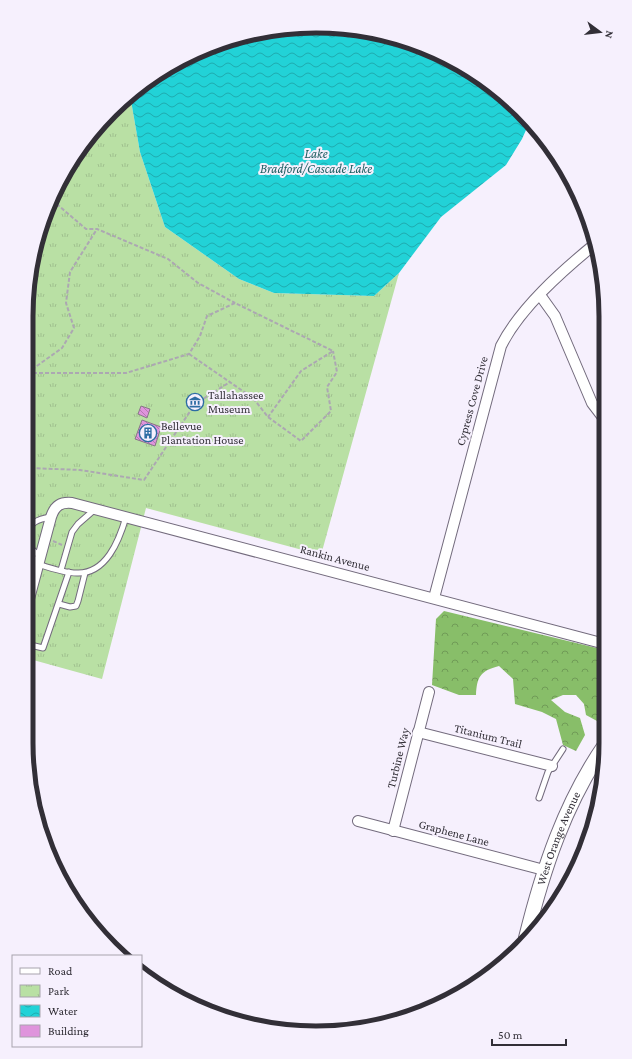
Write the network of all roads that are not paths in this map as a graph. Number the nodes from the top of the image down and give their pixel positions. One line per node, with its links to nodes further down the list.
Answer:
1 (590, 248): 2 (street, Cypress Cove Drive)
2 (540, 295): 3 (street); 14 (street, Cypress Cove Drive)
3 (599, 411)
4 (95, 509): 5 (street, Rankin Avenue); 6 (street, Rankin Avenue); 10 (lane)
5 (51, 517): 7 (lane); 9 (street)
6 (126, 517): 12 (lane); 14 (street, Rankin Avenue)
7 (33, 522)
8 (33, 551): 9 (lane)
9 (39, 560): 10 (lane); 13 (street)
10 (61, 570): 11 (lane)
11 (69, 572): 12 (lane); 15 (lane)
12 (85, 573): 15 (lane)
13 (33, 583)
14 (434, 598): 16 (street, Rankin Avenue)
15 (59, 604): 17 (lane)
16 (599, 642)
17 (33, 646)
18 (429, 692): 19 (street, Turbine Way)
19 (418, 732): 22 (street, Titanium Trail); 25 (street, Turbine Way)
20 (563, 749): 22 (lane)
21 (598, 756): 26 (main road, West Orange Avenue)
22 (552, 766): 23 (lane)
23 (539, 798)
24 (358, 821): 25 (street, Graphene Lane)
25 (393, 830): 26 (street, Graphene Lane)
26 (544, 870): 27 (main road, West Orange Avenue)
27 (528, 931)

